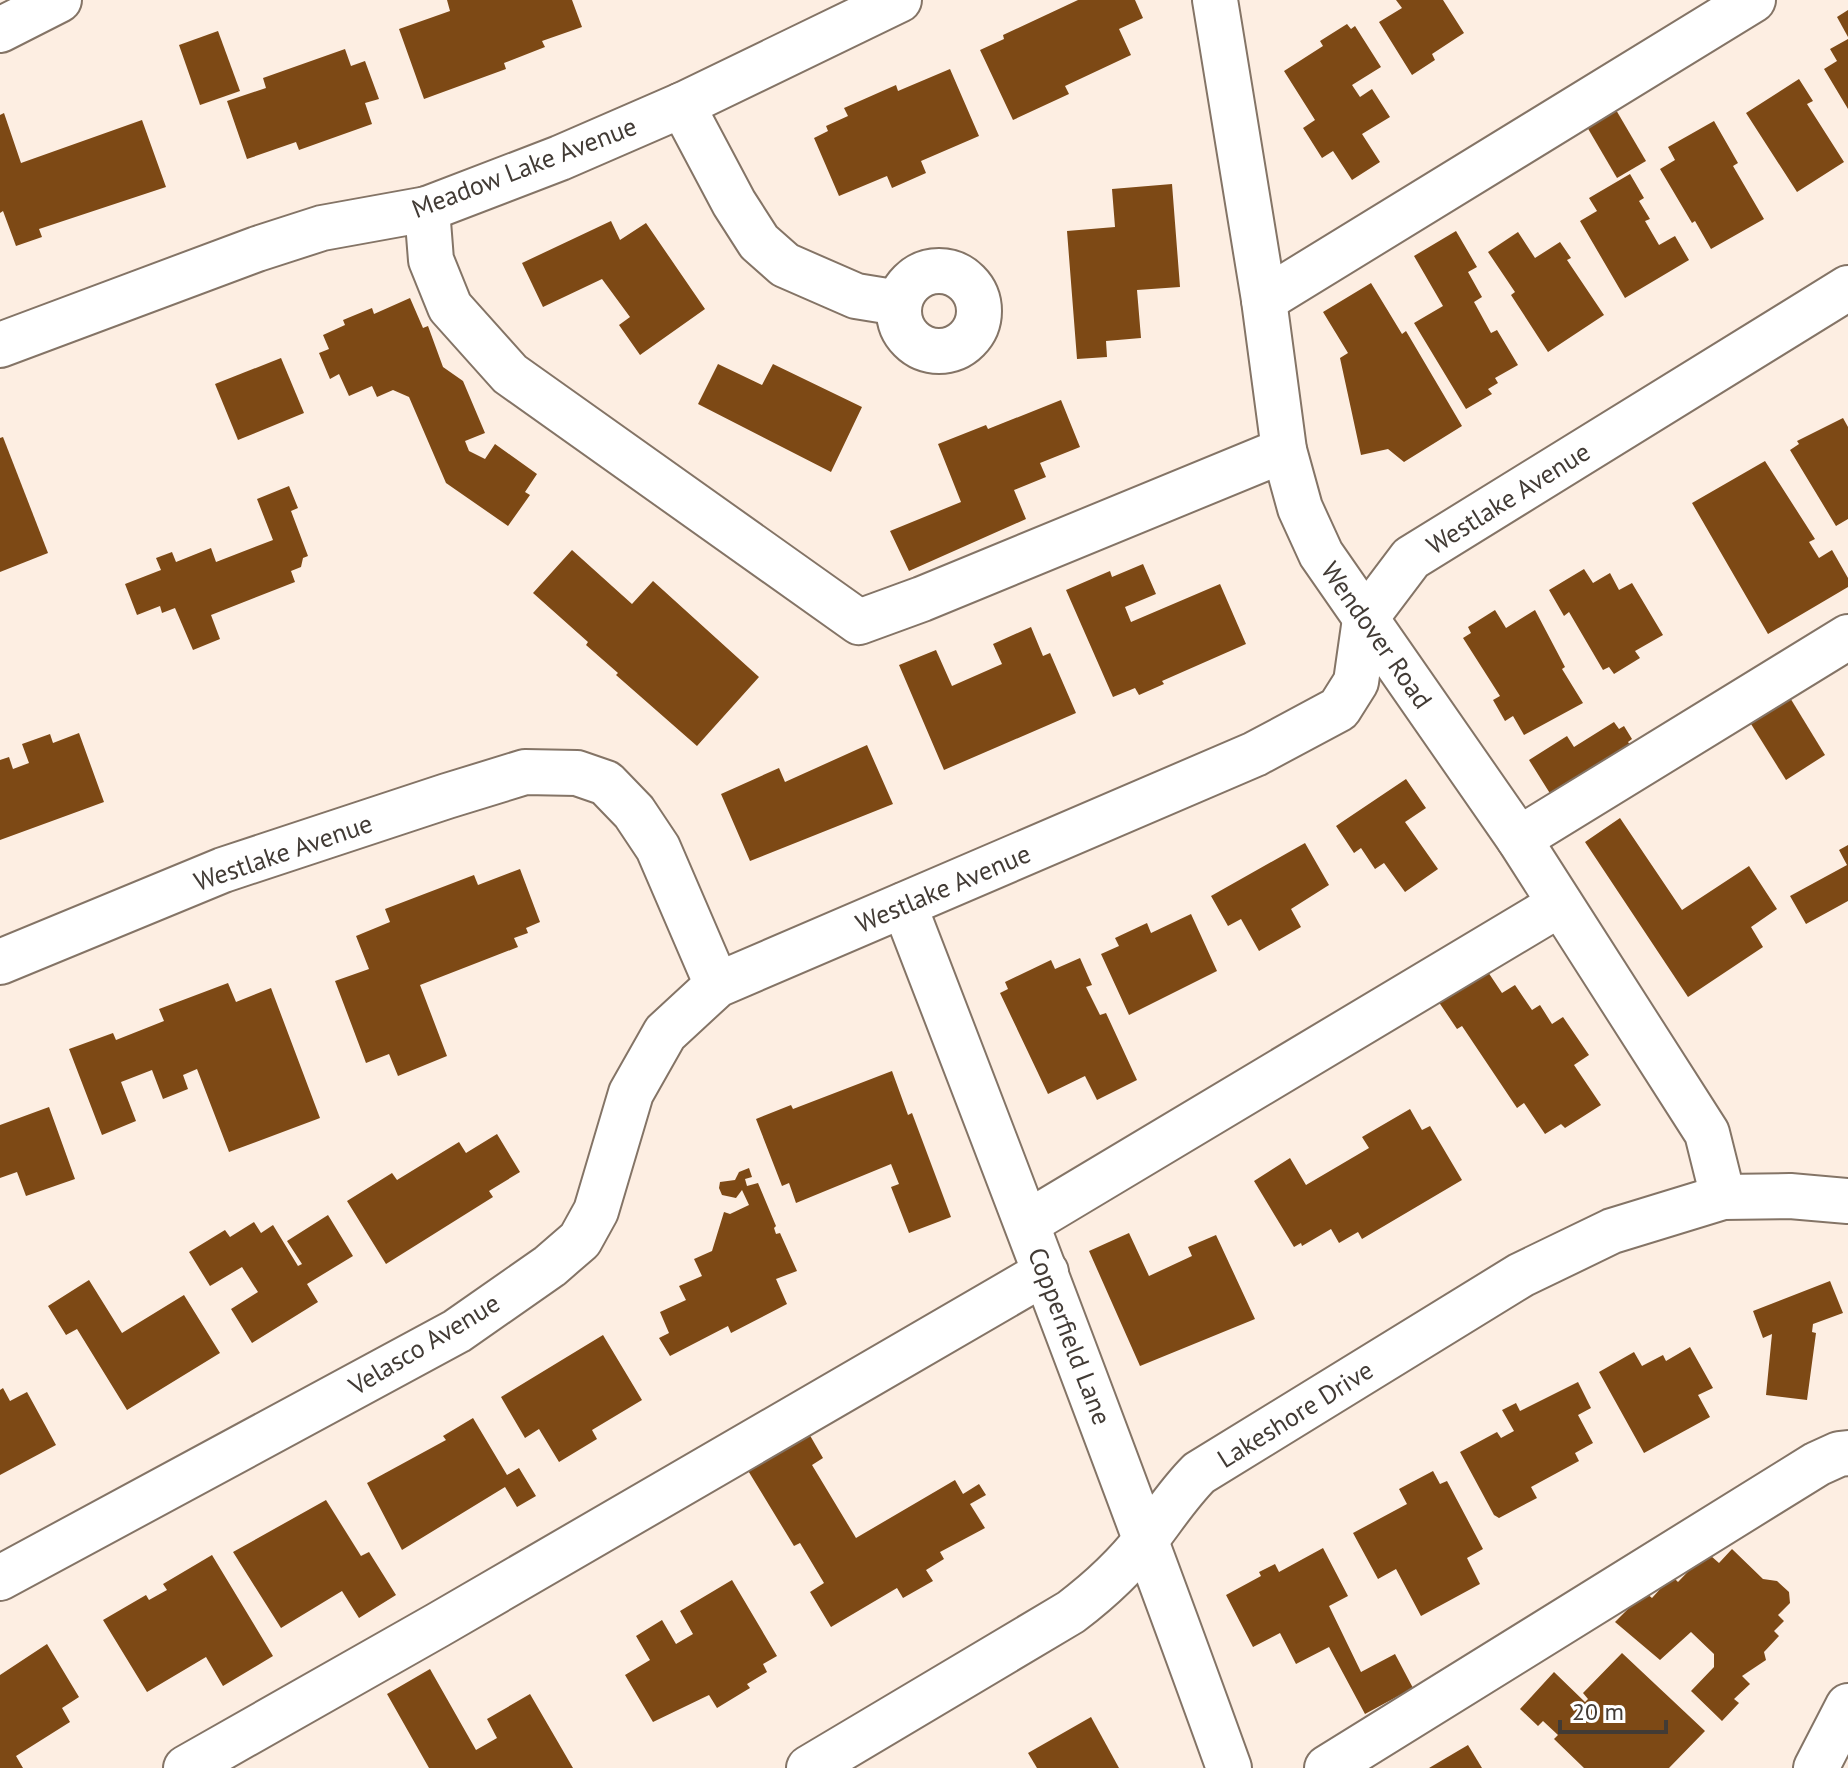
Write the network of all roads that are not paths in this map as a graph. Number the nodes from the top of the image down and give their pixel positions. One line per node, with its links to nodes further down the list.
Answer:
1 (59, 0): 5 (street)
2 (899, 0): 6 (street, Meadow Lake Avenue)
3 (1215, 0): 9 (street, Wendover Road)
4 (1753, 0): 9 (street)
5 (0, 30)
6 (682, 105): 7 (street, Meadow Lake Avenue); 10 (street)
7 (427, 209): 11 (street, Meadow Lake Avenue); 12 (street)
8 (1848, 288): 13 (street, Westlake Avenue)
9 (1264, 300): 12 (street, Wendover Road)
10 (899, 303)
11 (0, 345)
12 (1284, 450): 13 (street, Wendover Road)
13 (1365, 619): 15 (street, Wendover Road); 17 (street, Westlake Avenue)
14 (1848, 637): 15 (street)
15 (1519, 839): 16 (street, Wendover Road)
16 (1560, 904): 20 (street, Wendover Road); 22 (street)
17 (904, 905): 19 (street, Westlake Avenue); 22 (street, Copperfield Lane)
18 (0, 962): 19 (street, Westlake Avenue)
19 (717, 985): 26 (street, Velasco Avenue)
20 (1723, 1197): 21 (street, Lakeshore Drive); 25 (street, Lakeshore Drive)
21 (1848, 1201)
22 (1027, 1223): 23 (street, Copperfield Lane)
23 (1046, 1272): 25 (street, Copperfield Lane); 28 (street)
24 (1848, 1453): 31 (street)
25 (1147, 1539): 29 (street, Lakeshore Drive); 30 (street, Copperfield Lane)
26 (0, 1578)
27 (1848, 1706): 32 (street)
28 (186, 1768)
29 (809, 1768)
30 (1229, 1768)
31 (1327, 1768)
32 (1816, 1768)

